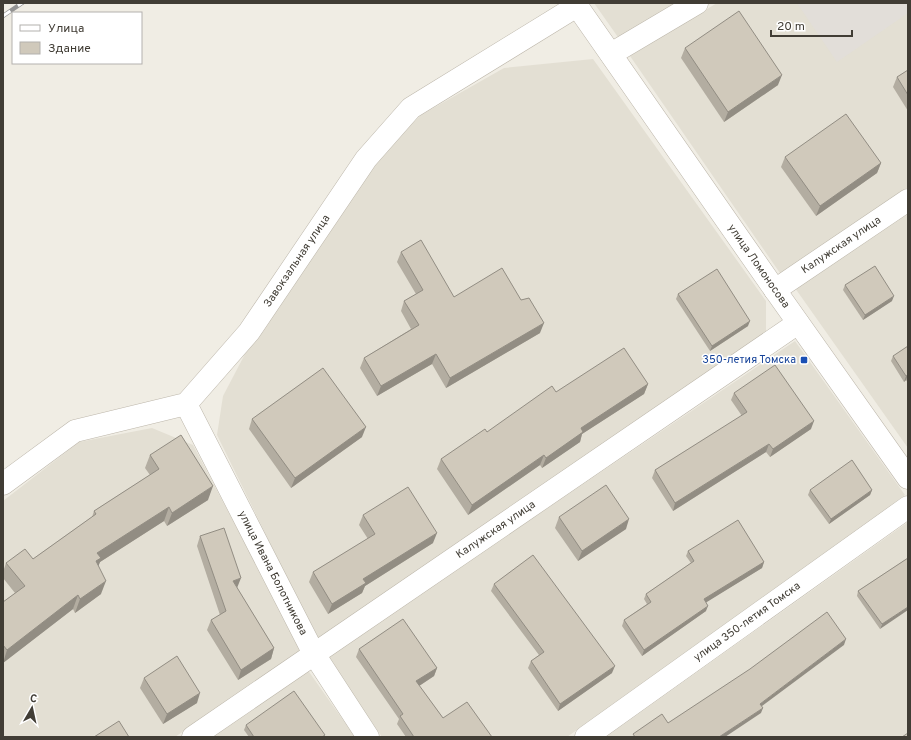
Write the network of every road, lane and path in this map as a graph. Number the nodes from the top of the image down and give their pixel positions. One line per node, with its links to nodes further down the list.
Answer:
1 (698, 3): 3 (street)
2 (576, 5): 3 (street, улица Ломоносова); 7 (street, Завокзальная улица)
3 (611, 54): 5 (street, улица Ломоносова)
4 (908, 200): 5 (street, Калужская улица)
5 (775, 290): 6 (street, улица Ломоносова)
6 (798, 323): 8 (street, улица Ломоносова); 11 (street, Калужская улица)
7 (186, 404): 9 (street); 11 (street, улица Ивана Болотникова)
8 (908, 478)
9 (3, 484)
10 (908, 507): 14 (street, улица 350-летия Томска)
11 (314, 654): 12 (street, Калужская улица); 13 (street, улица Ивана Болотникова)
12 (193, 737)
13 (368, 737)
14 (586, 737)

